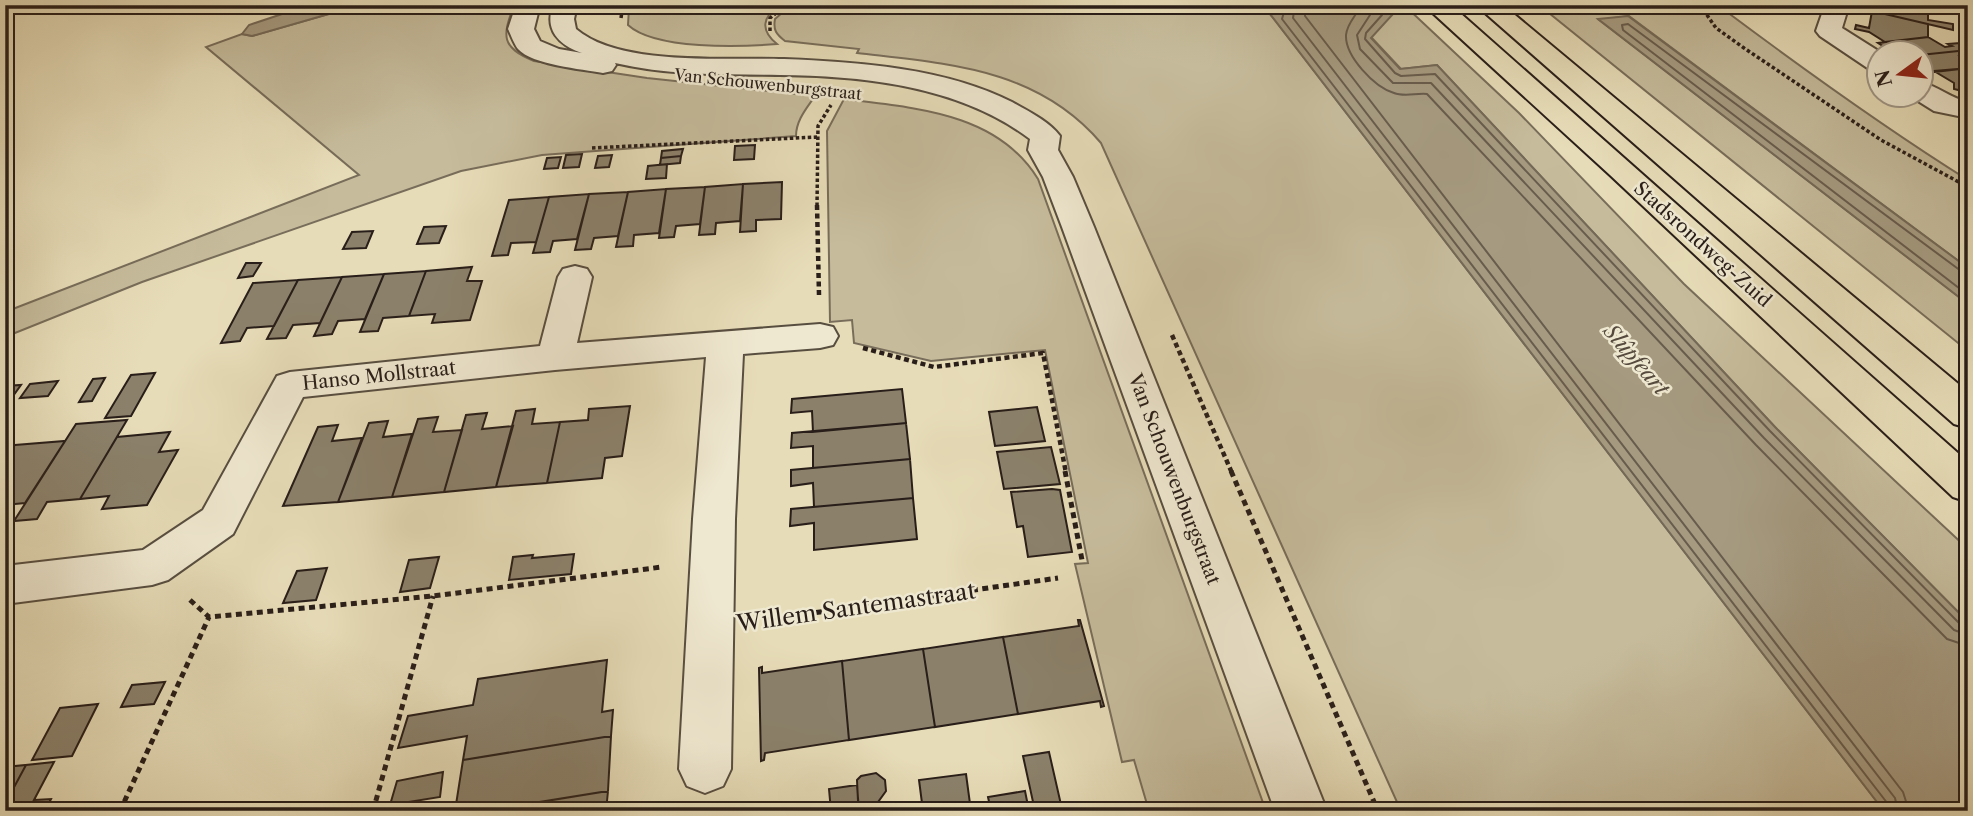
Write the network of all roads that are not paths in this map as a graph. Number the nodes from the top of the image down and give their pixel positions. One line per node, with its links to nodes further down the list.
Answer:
1 (528, 5): 9 (street, Van Schouwenburgstraat)
2 (565, 5): 9 (street, Van Schouwenburgstraat)
3 (1436, 5): 15 (highway, Stadsrondweg-Zuid)
4 (1488, 5): 14 (highway, Stadsrondweg-Zuid)
5 (1837, 5): 6 (street)
6 (1864, 54)
7 (1934, 99): 8 (street)
8 (1968, 110)
9 (1043, 150): 18 (street, Van Schouwenburgstraat)
10 (575, 277): 13 (street)
11 (820, 337): 12 (street, Hanso Mollstraat)
12 (725, 344): 13 (street, Hanso Mollstraat); 17 (street, Willem Santemastraat)
13 (555, 356): 16 (street, Hanso Mollstraat)
14 (1968, 414)
15 (1968, 486)
16 (5, 585)
17 (705, 769)
18 (1301, 811)

